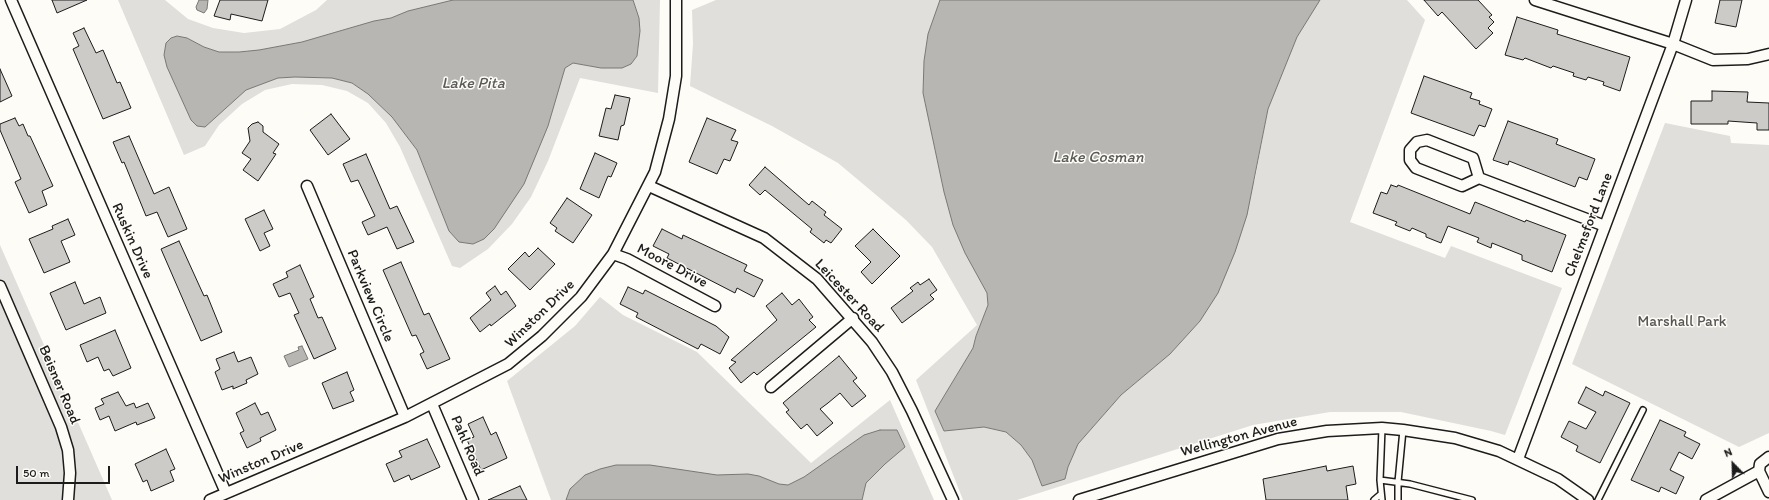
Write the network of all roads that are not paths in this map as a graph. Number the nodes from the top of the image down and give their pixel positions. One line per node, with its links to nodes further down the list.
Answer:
1 (11, 0): 27 (street, Ruskin Drive)
2 (676, 0): 9 (street, Winston Drive)
3 (1535, 0): 5 (street)
4 (1686, 0): 5 (street, Chelmsford Lane)
5 (1673, 44): 6 (street); 10 (street, Chelmsford Lane)
6 (1769, 54)
7 (1479, 178): 7 (street); 10 (street)
8 (307, 186): 18 (street, Parkview Circle)
9 (649, 186): 11 (street, Winston Drive); 14 (street, Leicester Road)
10 (1605, 226): 22 (street, Chelmsford Lane)
11 (613, 254): 13 (street, Moore Drive); 16 (street, Winston Drive)
12 (0, 286): 29 (street, Beisner Road)
13 (715, 306)
14 (853, 318): 15 (street); 32 (street, Leicester Road)
15 (771, 387)
16 (432, 404): 18 (street, Winston Drive); 31 (street, Pahl Road)
17 (1643, 410): 38 (lane)
18 (405, 417): 27 (street, Winston Drive)
19 (1382, 428): 20 (street, Wellington Avenue); 24 (lane); 33 (street, Wellington Avenue)
20 (1403, 430): 22 (street, Wellington Avenue); 25 (lane)
21 (1769, 457): 23 (street)
22 (1518, 459): 37 (street, Wellington Avenue)
23 (1759, 471): 26 (street); 39 (street)
24 (1380, 480): 25 (lane); 28 (lane)
25 (1398, 482): 35 (lane); 36 (lane)
26 (1769, 492)
27 (226, 493): 30 (street, Winston Drive)
28 (1381, 497): 34 (lane)
29 (68, 500)
30 (210, 500)
31 (473, 500)
32 (953, 500)
33 (1079, 500)
34 (1374, 500)
35 (1398, 500)
36 (1472, 500)
37 (1588, 500)
38 (1598, 500)
39 (1706, 500)

